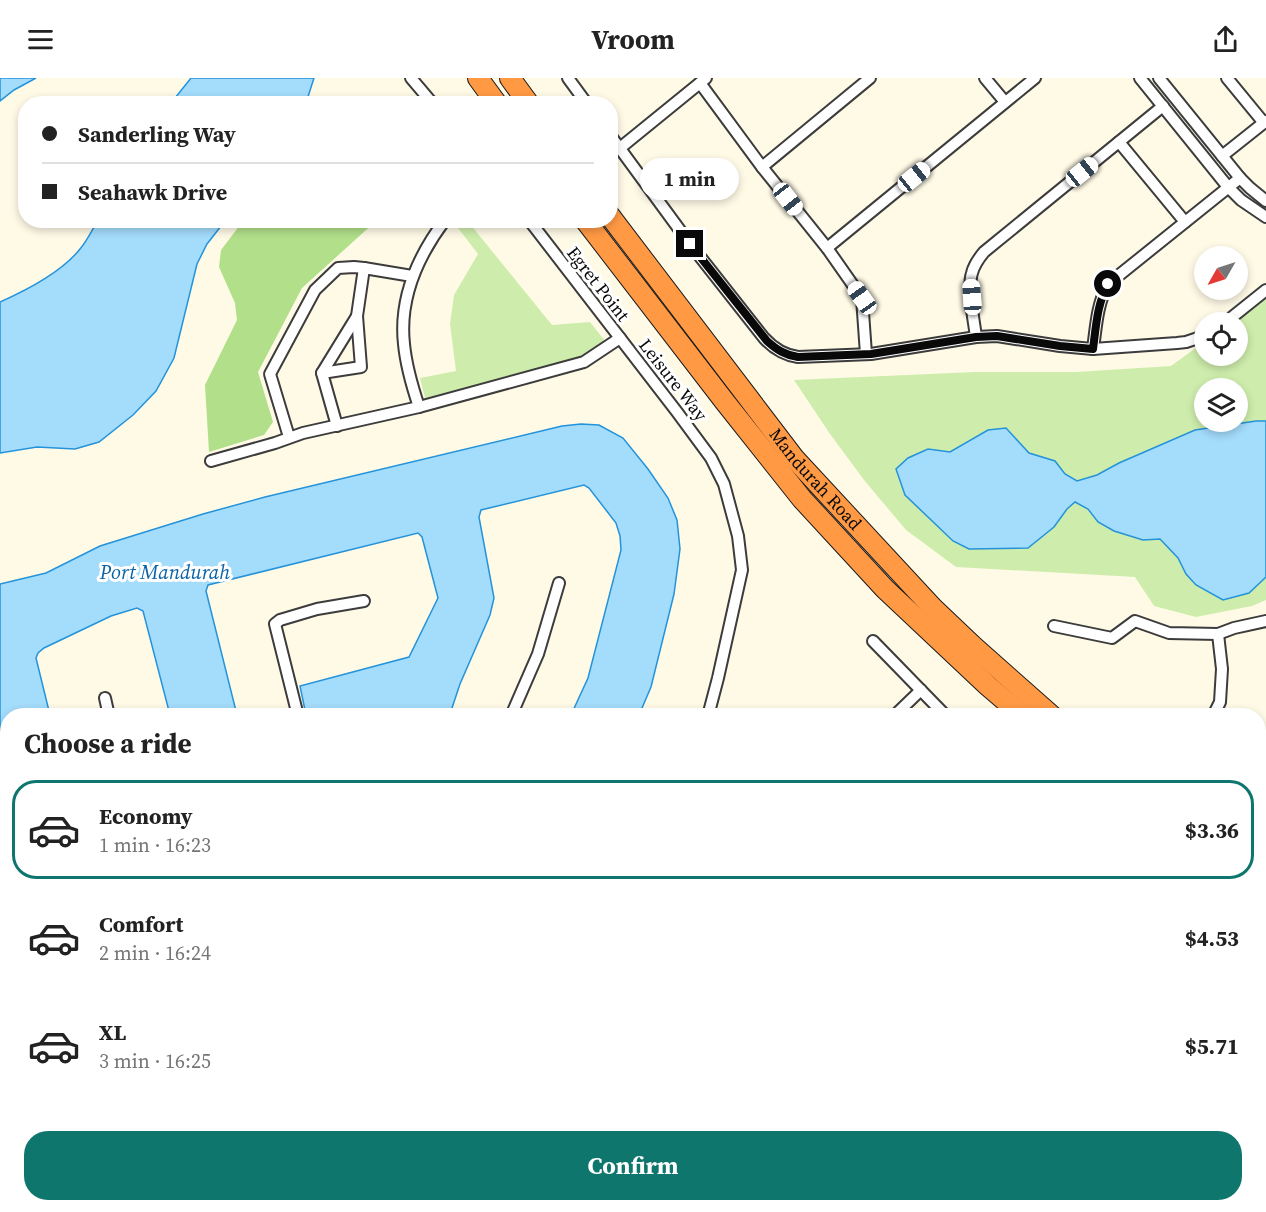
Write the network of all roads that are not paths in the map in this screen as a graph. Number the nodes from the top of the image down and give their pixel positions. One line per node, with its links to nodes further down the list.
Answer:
1 (411, 78): 12 (street)
2 (478, 78): 13 (highway)
3 (510, 78): 14 (highway)
4 (568, 78): 15 (street)
5 (870, 78): 23 (street)
6 (985, 78): 16 (street)
7 (1035, 78): 16 (street)
8 (1140, 78): 17 (street)
9 (1159, 78): 22 (street)
10 (1227, 78): 18 (street)
11 (703, 80): 21 (street); 23 (street)
12 (426, 96)
13 (491, 96)
14 (523, 96)
15 (581, 96)
16 (1005, 102): 33 (street)
17 (1163, 106): 19 (street); 25 (street)
18 (1265, 122): 22 (street)
19 (1119, 142): 28 (street); 39 (street)
20 (618, 145): 21 (street)
21 (620, 148): 43 (street)
22 (1222, 156): 24 (street)
23 (762, 167): 33 (street)
24 (1240, 178): 25 (street); 26 (street)
25 (1228, 187): 27 (street); 28 (street)
26 (1265, 198)
27 (1266, 217)
28 (1185, 222): 42 (street)
29 (618, 227): 64 (highway, Mandurah Road)
30 (439, 228): 35 (street)
31 (535, 228): 40 (street, Egret Point)
32 (591, 228): 63 (highway, Mandurah Road)
33 (827, 248): 43 (street)
34 (364, 268): 35 (street); 38 (street); 47 (street)
35 (412, 276): 45 (street)
36 (1266, 290): 37 (street)
37 (1238, 312)
38 (357, 316): 44 (street); 44 (street)
39 (976, 337): 42 (street); 43 (street)
40 (620, 338): 45 (street, Leisure Way); 60 (street, Leisure Way)
41 (1194, 339): 42 (street)
42 (1093, 349)
43 (866, 354)
44 (322, 373): 46 (street)
45 (419, 407): 46 (street, Leisure Way)
46 (337, 426): 47 (street, Leisure Way)
47 (289, 437): 48 (street, Leisure Way)
48 (211, 461)
49 (559, 583): 59 (street)
50 (364, 601): 58 (street)
51 (1266, 621): 53 (street)
52 (1054, 626): 53 (street)
53 (1218, 634): 65 (street)
54 (873, 641): 55 (street)
55 (921, 690): 61 (street); 62 (street)
56 (105, 698): 57 (street)
57 (107, 708)
58 (296, 708)
59 (514, 708)
60 (710, 708)
61 (902, 708)
62 (938, 708)
63 (1014, 708)
64 (1043, 708)
65 (1217, 708)

